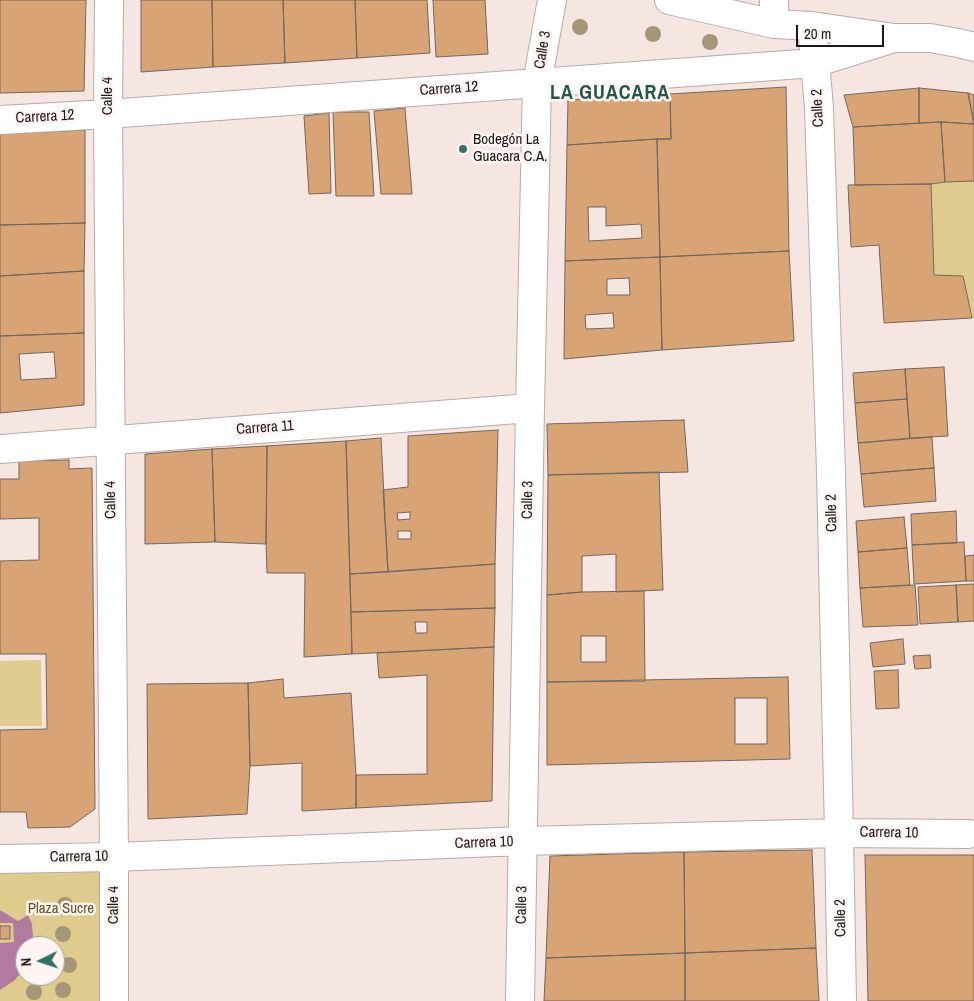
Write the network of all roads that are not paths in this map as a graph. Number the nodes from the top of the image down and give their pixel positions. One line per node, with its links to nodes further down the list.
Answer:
1 (109, 0): 10 (street, Calle 4)
2 (552, 0): 9 (street, Calle 3)
3 (669, 0): 4 (street)
4 (774, 12): 5 (street)
5 (812, 26): 6 (street); 8 (street, Calle 2)
6 (894, 38): 7 (street); 8 (street, Carrera 12)
7 (974, 47)
8 (815, 64): 9 (street, Carrera 12); 15 (street, Calle 2)
9 (537, 83): 10 (street, Carrera 12); 12 (street, Calle 3)
10 (108, 114): 11 (street, Carrera 12); 13 (street, Calle 4)
11 (0, 120)
12 (530, 408): 13 (street, Carrera 11); 17 (street, Calle 3)
13 (110, 440): 14 (street, Carrera 11); 18 (street, Calle 4)
14 (0, 449)
15 (840, 833): 16 (street, Carrera 10); 17 (street, Carrera 10); 22 (street, Calle 2)
16 (968, 834)
17 (523, 841): 18 (street, Carrera 10); 21 (street, Calle 3)
18 (114, 857): 19 (street, Carrera 10); 20 (street, Calle 4)
19 (0, 859)
20 (114, 1001)
21 (520, 1001)
22 (842, 1001)

